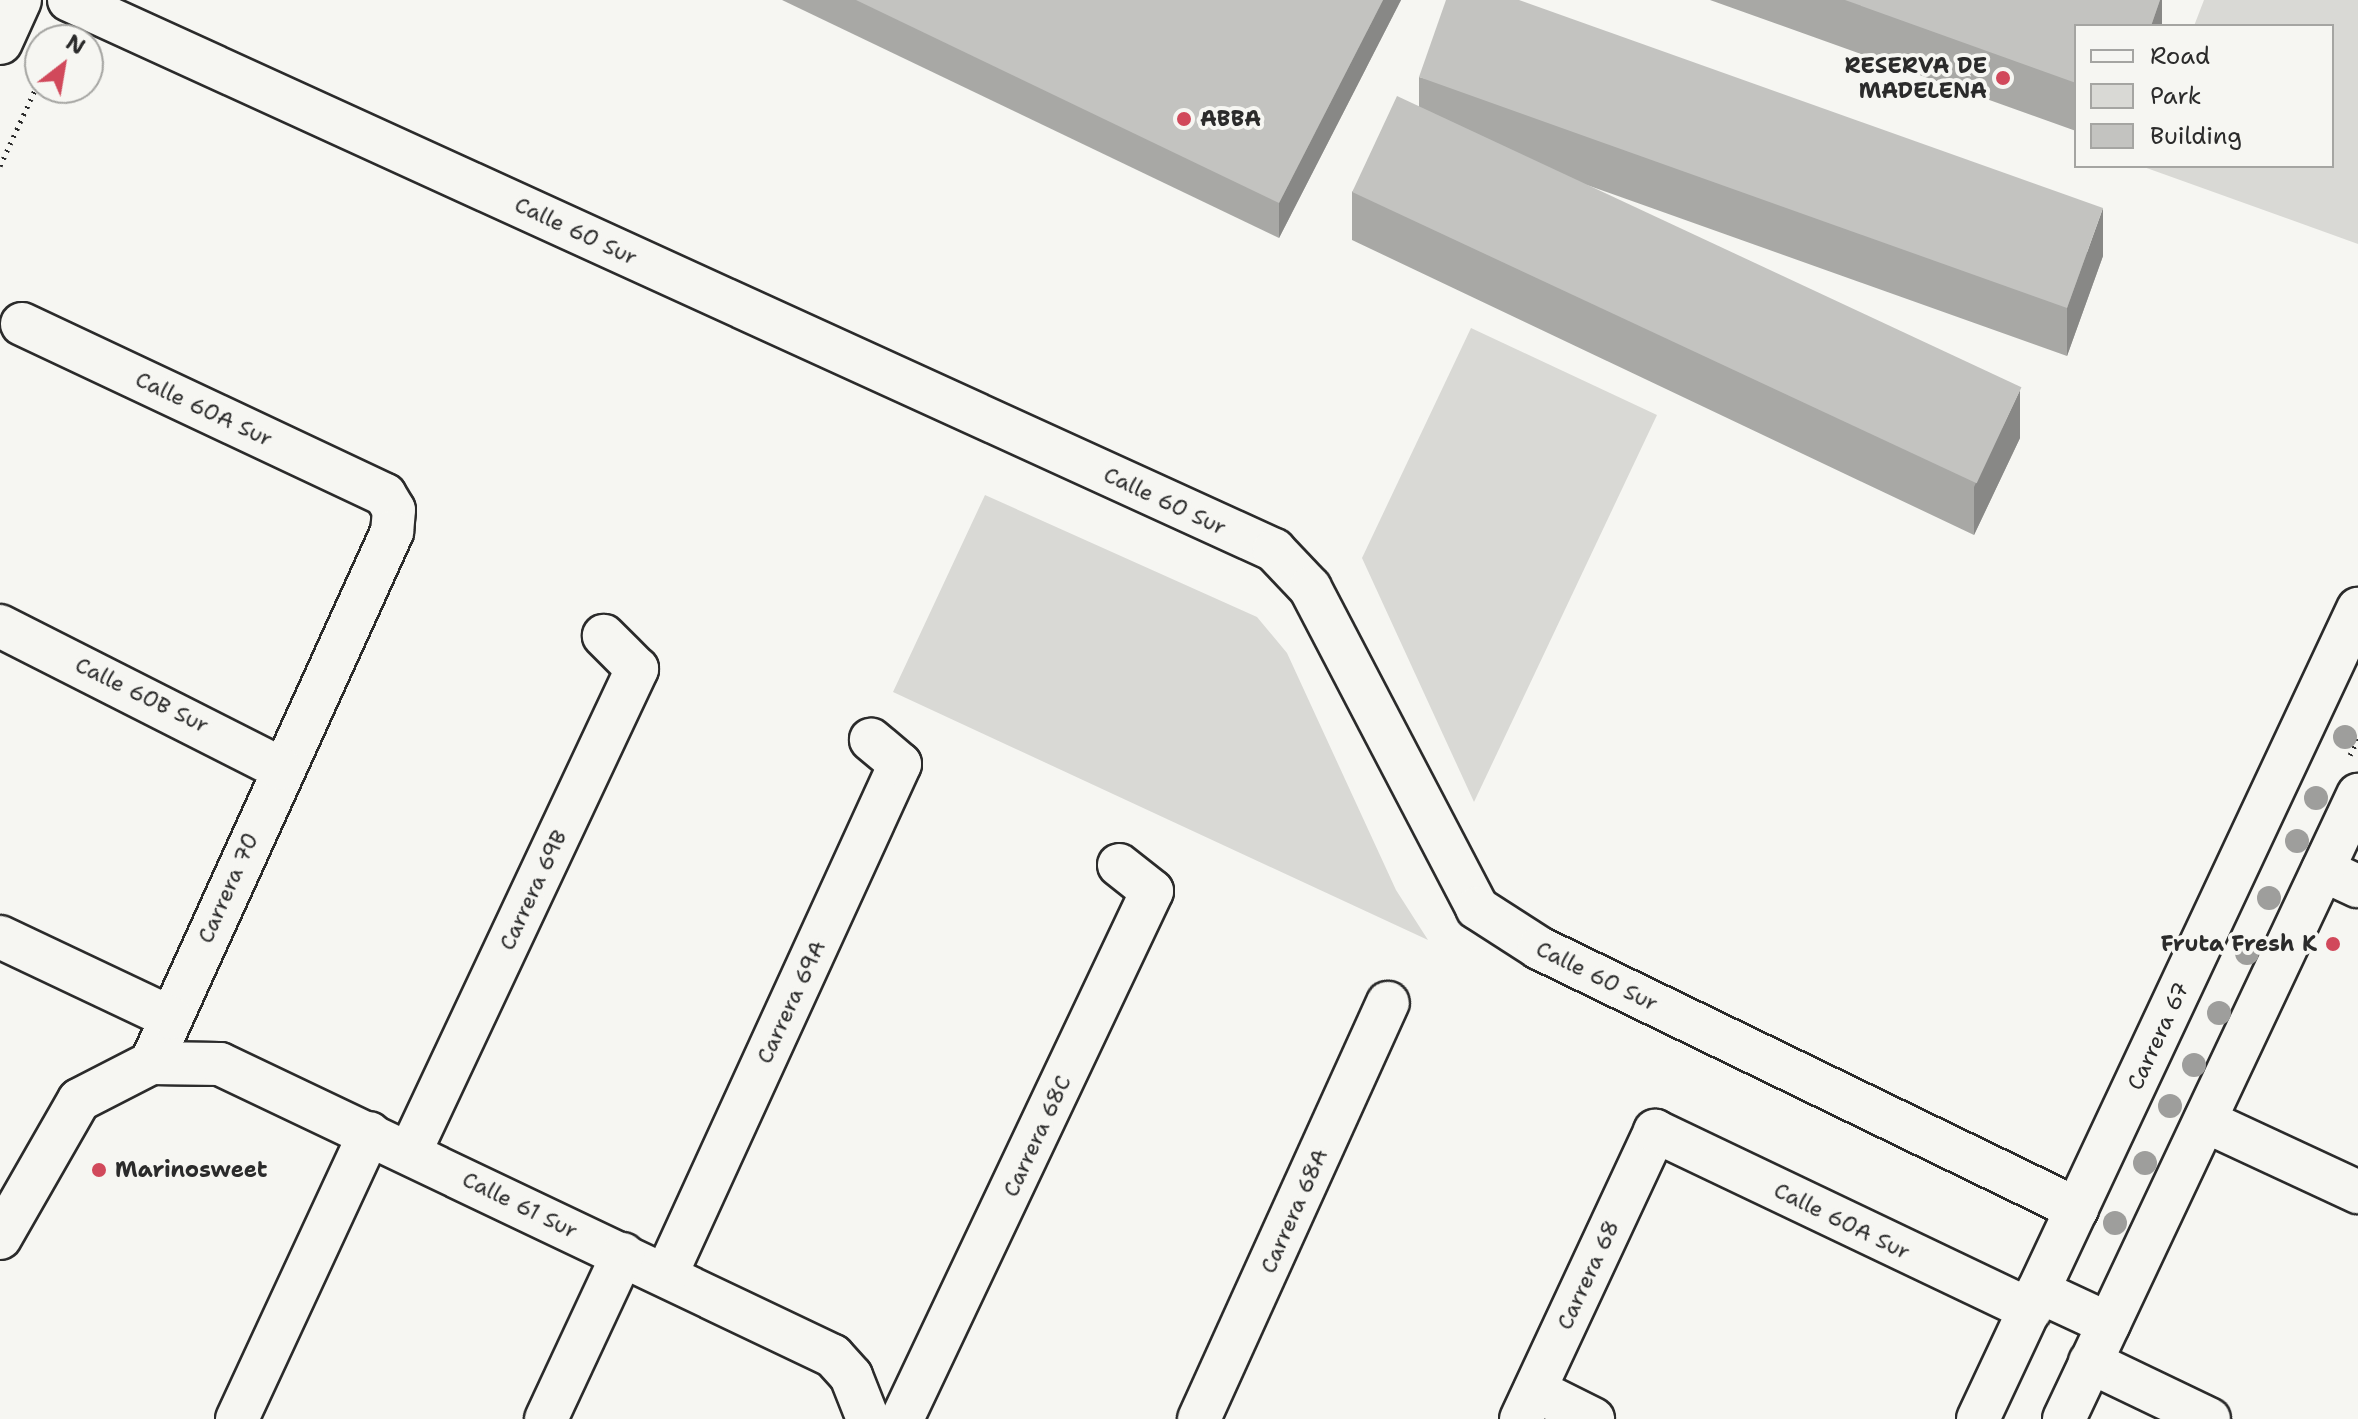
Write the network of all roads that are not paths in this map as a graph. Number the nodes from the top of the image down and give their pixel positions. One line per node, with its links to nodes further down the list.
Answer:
1 (19, 0): 3 (main road)
2 (69, 0): 23 (street, Calle 60 Sur)
3 (0, 42)
4 (22, 324): 5 (street, Calle 60A Sur)
5 (385, 495): 10 (street, Carrera 70)
6 (2358, 609): 23 (street, Carrera 67)
7 (0, 626): 10 (street, Calle 60B Sur)
8 (604, 636): 21 (street, Carrera 69B)
9 (871, 740): 26 (street, Carrera 69A)
10 (280, 768): 16 (street, Carrera 70)
11 (2358, 795): 13 (street)
12 (1119, 865): 34 (street, Carrera 68C)
13 (2341, 878): 18 (street)
14 (0, 937): 16 (street)
15 (1388, 1003): 35 (street, Carrera 68A)
16 (171, 1018): 17 (street, Carrera 70)
17 (151, 1063): 20 (street, Calle 61 Sur); 24 (street)
18 (2205, 1121): 22 (street); 28 (street)
19 (1655, 1131): 27 (street, Calle 60A Sur); 30 (street, Carrera 68)
20 (370, 1133): 21 (street, Calle 61 Sur); 32 (street)
21 (410, 1152): 25 (street, Calle 61 Sur)
22 (2358, 1192)
23 (2077, 1209): 27 (street, Carrera 67)
24 (0, 1238)
25 (623, 1254): 26 (street, Calle 61 Sur); 33 (street)
26 (666, 1275): 31 (street, Calle 61 Sur)
27 (2034, 1301): 28 (street, Calle 60A Sur); 37 (street, Carrera 67)
28 (2109, 1324): 29 (street)
29 (2090, 1362): 38 (street); 39 (street)
30 (1528, 1405): 36 (street)
31 (862, 1412)
32 (237, 1419)
33 (546, 1419)
34 (902, 1419)
35 (1199, 1419)
36 (1593, 1419)
37 (1978, 1419)
38 (2064, 1419)
39 (2209, 1419)

